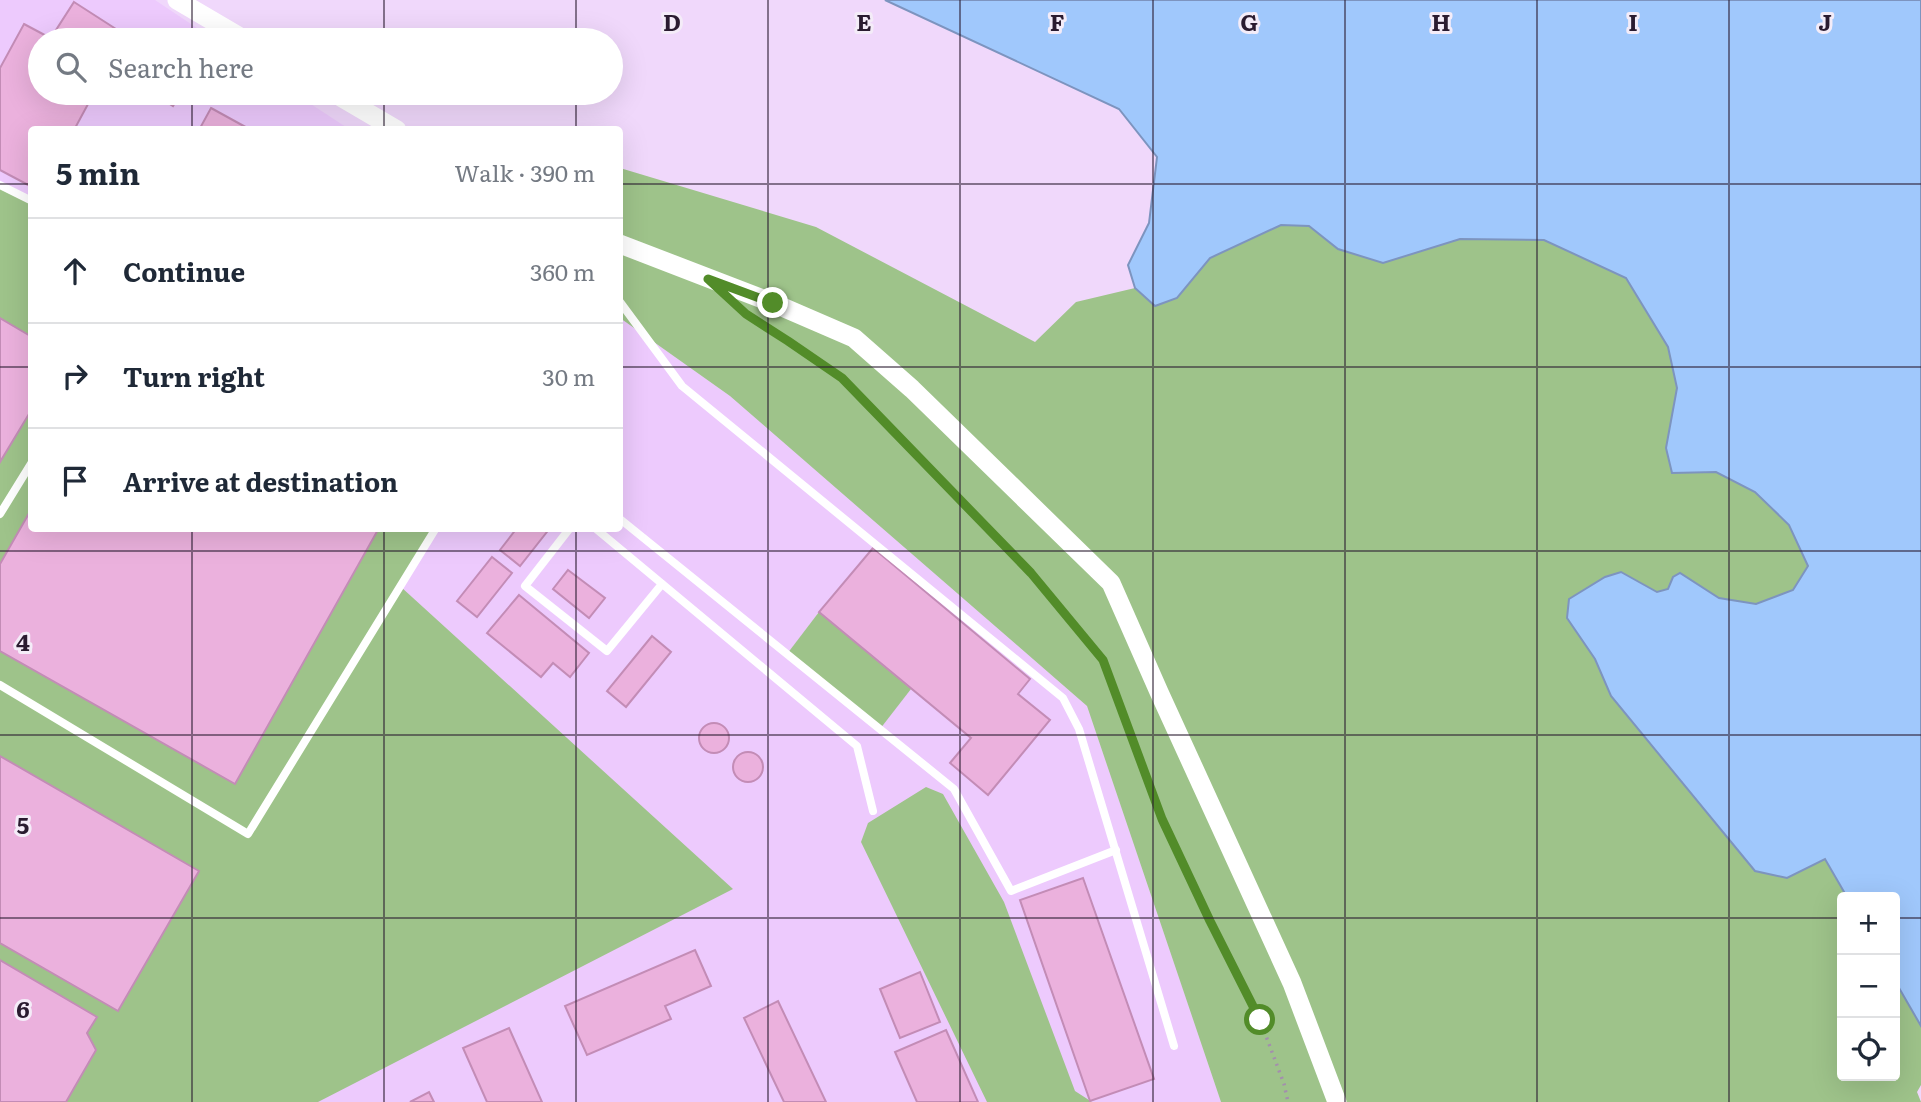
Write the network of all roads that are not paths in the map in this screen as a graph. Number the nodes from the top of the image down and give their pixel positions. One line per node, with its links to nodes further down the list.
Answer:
1 (177, 0): 2 (street)
2 (225, 28)
3 (354, 105): 4 (street)
4 (390, 126)
5 (0, 185): 6 (lane)
6 (28, 199)
7 (623, 245): 20 (street)
8 (623, 306): 18 (lane)
9 (28, 468): 10 (lane)
10 (0, 514)
11 (623, 521): 18 (lane)
12 (434, 532): 16 (lane)
13 (567, 532): 15 (lane)
14 (600, 532): 15 (lane)
15 (662, 584): 17 (lane)
16 (0, 685)
17 (873, 811)
18 (1116, 850): 19 (lane)
19 (1174, 1046)
20 (1337, 1102)

